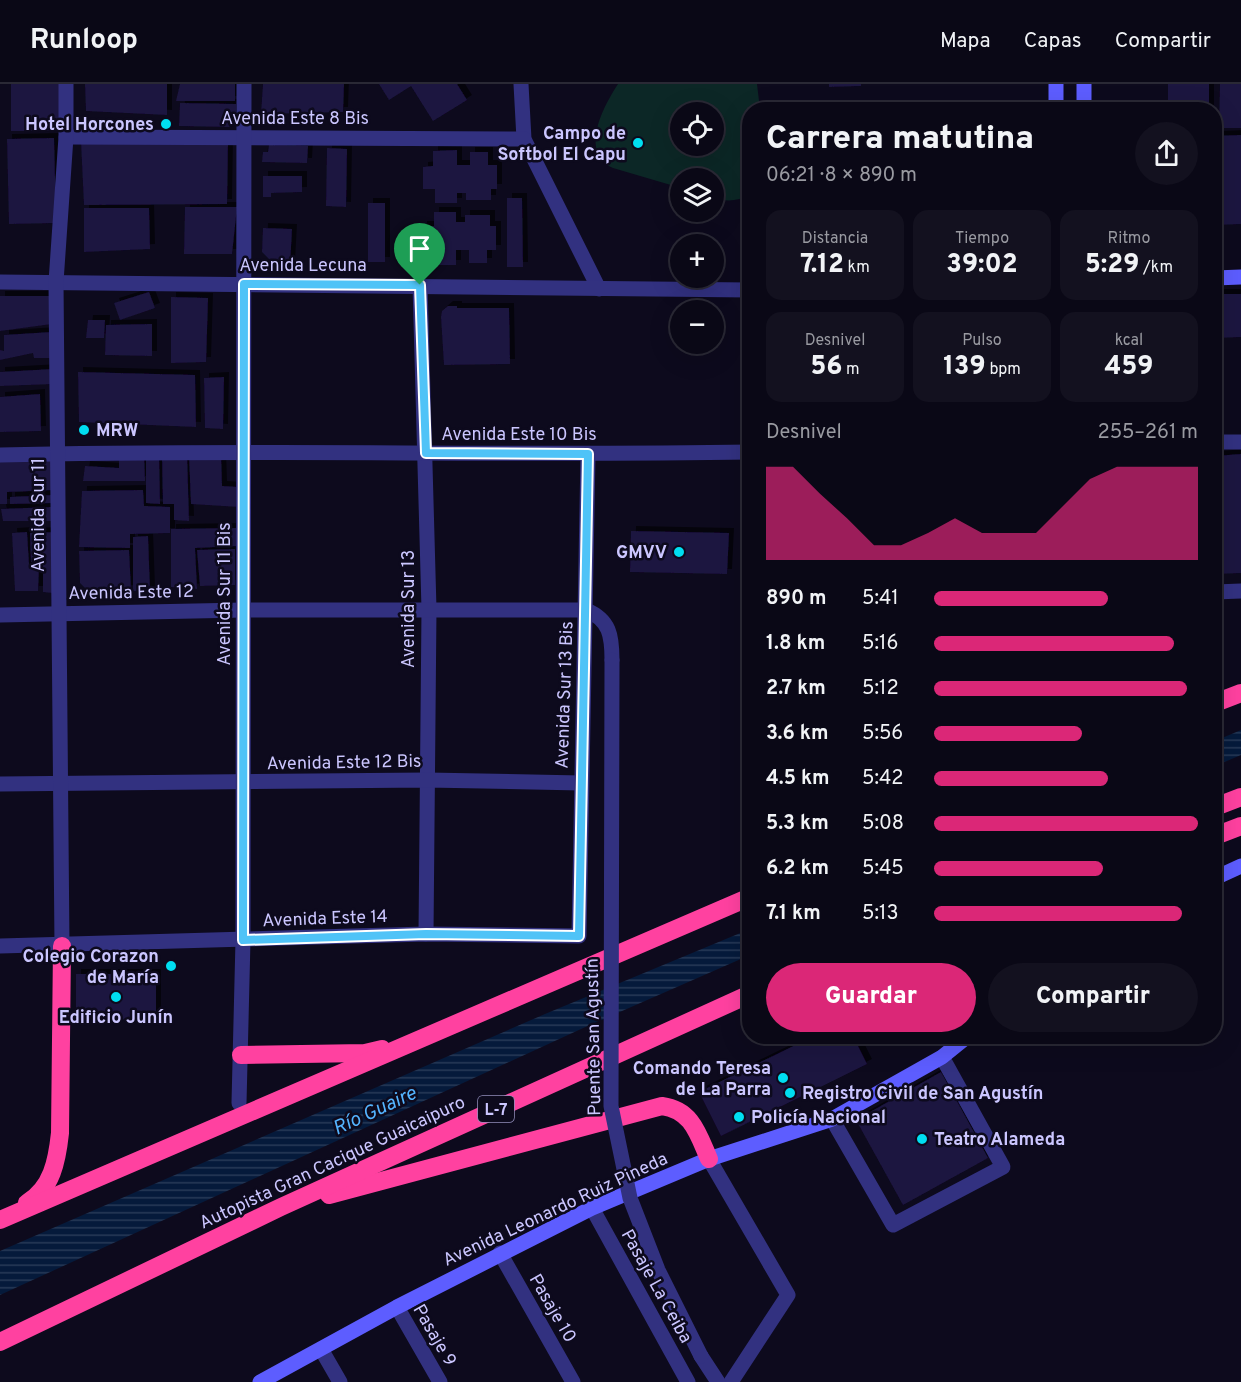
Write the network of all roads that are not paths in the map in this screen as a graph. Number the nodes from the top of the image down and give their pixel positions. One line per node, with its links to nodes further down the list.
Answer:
1 (66, 84): 8 (street, Avenida Sur 11)
2 (244, 84): 9 (street, Avenida Sur 11 Bis)
3 (520, 84): 10 (street)
4 (1056, 84): 6 (street)
5 (1084, 84): 7 (street)
6 (1056, 102)
7 (1084, 102)
8 (66, 137): 9 (street, Avenida Este 8 Bis); 14 (street, Avenida Sur 11)
9 (244, 137): 10 (street, Avenida Este 8 Bis); 15 (street, Avenida Sur 11 Bis)
10 (524, 139): 17 (street)
11 (1241, 277): 12 (street)
12 (1222, 278)
13 (0, 282): 14 (street, Avenida Lecuna)
14 (56, 282): 15 (street, Avenida Lecuna); 24 (street, Avenida Sur 11)
15 (244, 284): 16 (street, Avenida Lecuna); 21 (street, Avenida Sur 11 Bis)
16 (420, 285): 17 (street, Avenida Lecuna); 23 (street, Avenida Sur 13)
17 (598, 289): 18 (street, Avenida Lecuna)
18 (742, 290)
19 (1222, 442): 20 (street)
20 (1241, 442)
21 (244, 451): 23 (street, Avenida Este 10 Bis); 24 (street, Avenida Este 10 Bis); 30 (street, Avenida Sur 11 Bis)
22 (742, 452): 25 (street, Avenida Este 10 Bis)
23 (426, 453): 25 (street, Avenida Este 10 Bis); 29 (street, Avenida Sur 13)
24 (57, 454): 26 (street, Avenida Este 10 Bis); 32 (street, Avenida Sur 11)
25 (588, 454): 31 (street, Avenida Sur 13 Bis)
26 (0, 455)
27 (1241, 591): 28 (street)
28 (1222, 592)
29 (429, 609): 30 (street, Avenida Este 12); 31 (street, Avenida Este 12); 36 (street, Avenida Sur 13)
30 (243, 610): 32 (street, Avenida Este 12); 39 (street, Avenida Sur 11 Bis)
31 (586, 610): 40 (street, Avenida Sur 13 Bis); 73 (street, Puente San Agustín, bridge)
32 (58, 613): 33 (street, Avenida Este 12); 38 (street, Avenida Sur 11)
33 (0, 615)
34 (1241, 693): 35 (highway)
35 (1222, 700)
36 (427, 780): 39 (street, Avenida Este 12 Bis); 40 (street, Avenida Este 12 Bis); 48 (street, Avenida Sur 13)
37 (0, 783): 38 (street, Avenida Este 12 Bis)
38 (60, 783): 39 (street, Avenida Este 12 Bis); 52 (street, Avenida Sur 11)
39 (243, 783): 50 (street, Avenida Sur 11 Bis)
40 (581, 783): 49 (street, Avenida Sur 13 Bis)
41 (1241, 797): 42 (highway)
42 (1222, 804)
43 (1241, 826): 44 (highway)
44 (1222, 833)
45 (1241, 866): 46 (street)
46 (1222, 875)
47 (742, 900): 54 (highway)
48 (426, 934): 49 (street, Avenida Este 14); 50 (street, Avenida Este 14)
49 (579, 936)
50 (243, 940): 52 (street, Avenida Este 14); 56 (street, Avenida Sur 11 Bis)
51 (0, 946): 52 (street, Avenida Este 14)
52 (62, 946): 63 (highway)
53 (742, 998): 61 (highway, Autopista Gran Cacique Guaicaipuro / L-7)
54 (424, 1039): 56 (highway); 63 (highway)
55 (958, 1044): 57 (street, Avenida Leonardo Ruiz Pineda)
56 (241, 1055): 58 (street, Avenida Sur 11 Bis)
57 (942, 1057): 59 (street, Avenida Leonardo Ruiz Pineda); 59 (street)
58 (239, 1103)
59 (832, 1119): 60 (street, Avenida Leonardo Ruiz Pineda)
60 (709, 1159): 61 (highway); 62 (street, Avenida Leonardo Ruiz Pineda); 74 (street)
61 (281, 1208): 66 (highway, Autopista Gran Cacique Guaicaipuro / L-7)
62 (592, 1208): 64 (street, Avenida Leonardo Ruiz Pineda); 72 (street, Pasaje La Ceiba)
63 (0, 1220)
64 (500, 1253): 65 (street, Avenida Leonardo Ruiz Pineda); 71 (street, Pasaje 10)
65 (397, 1307): 67 (street, Avenida Leonardo Ruiz Pineda); 70 (street, Pasaje 9)
66 (0, 1342)
67 (321, 1349): 68 (street, Avenida Leonardo Ruiz Pineda); 69 (street)
68 (260, 1382)
69 (340, 1382)
70 (440, 1382)
71 (573, 1382)
72 (688, 1382)
73 (718, 1382)
74 (731, 1382)

